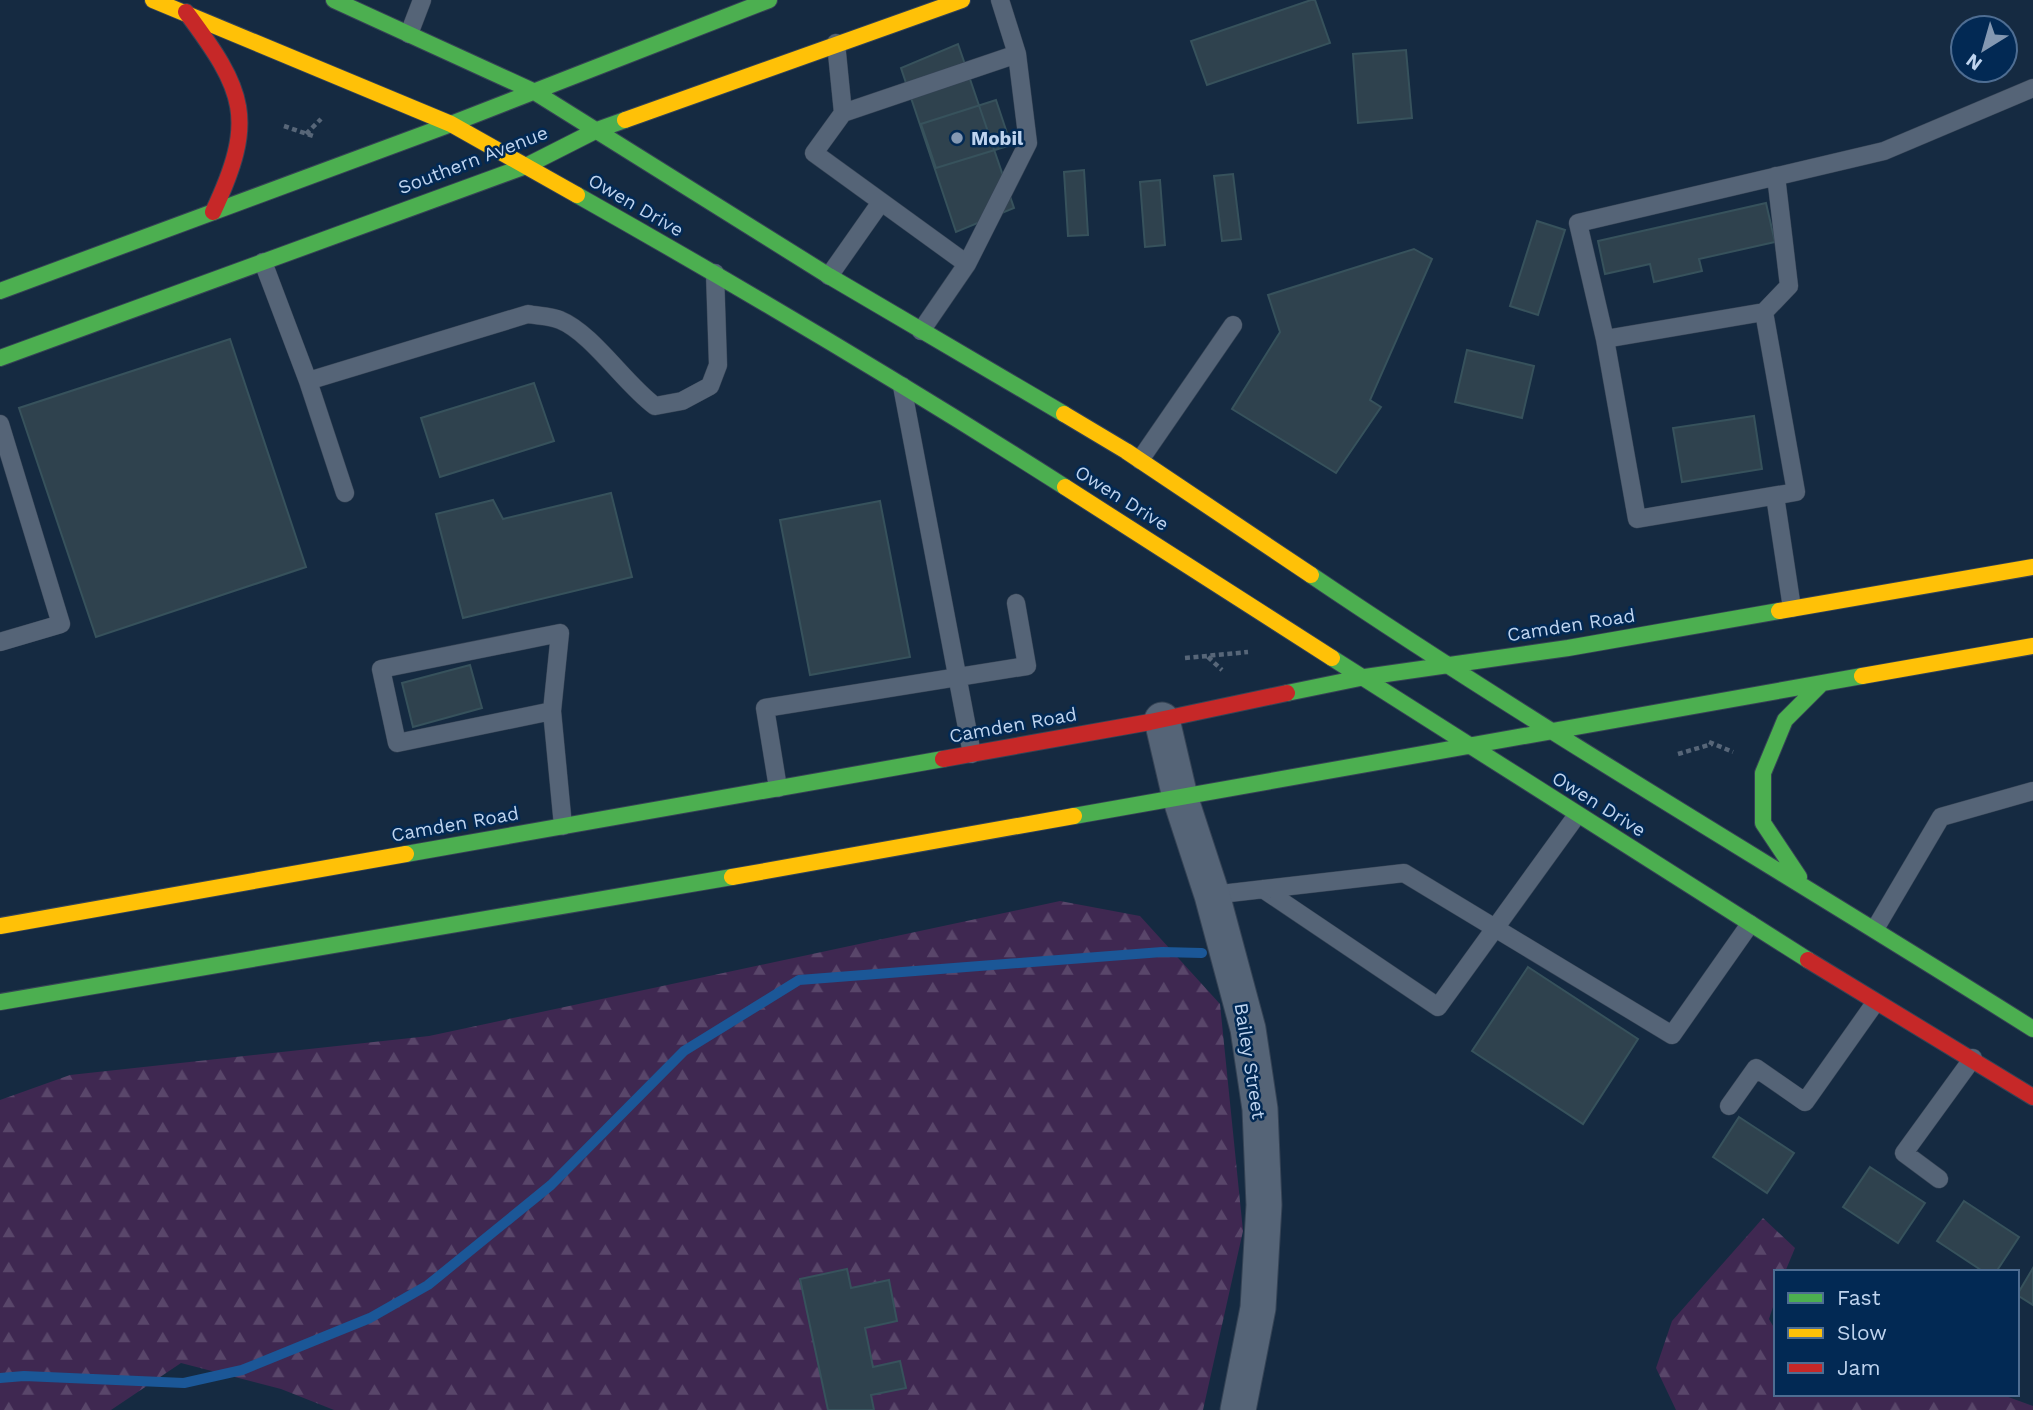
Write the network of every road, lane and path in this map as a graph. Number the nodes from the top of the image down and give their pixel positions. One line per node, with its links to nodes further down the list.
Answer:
1 (153, 0): 7 (main road, Owen Drive)
2 (334, 0): 8 (main road, Owen Drive)
3 (422, 0): 8 (lane)
4 (769, 0): 12 (main road)
5 (962, 0): 9 (main road, Southern Avenue)
6 (1000, 0): 10 (lane)
7 (186, 12): 15 (main road, Owen Drive); 23 (main road)
8 (409, 34): 12 (main road, Owen Drive)
9 (836, 43): 13 (lane); 17 (main road, Southern Avenue)
10 (1017, 54): 13 (lane); 25 (lane)
11 (2033, 88): 21 (lane)
12 (533, 91): 15 (main road); 17 (main road, Owen Drive)
13 (843, 113): 22 (lane)
14 (321, 119): 18 (path)
15 (451, 124): 20 (main road, Owen Drive); 23 (main road)
16 (284, 126): 18 (path)
17 (597, 130): 20 (main road, Southern Avenue); 27 (main road, Owen Drive)
18 (306, 134): 19 (path)
19 (323, 140)
20 (526, 166): 24 (main road, Southern Avenue); 26 (main road, Owen Drive)
21 (1776, 176): 29 (lane); 32 (lane)
22 (881, 202): 25 (lane); 27 (lane)
23 (213, 212): 28 (main road)
24 (263, 262): 33 (main road, Southern Avenue); 34 (lane)
25 (967, 264): 31 (lane)
26 (715, 273): 34 (lane); 35 (main road, Owen Drive)
27 (828, 276): 31 (main road, Owen Drive)
28 (0, 291)
29 (1764, 312): 32 (lane); 40 (lane)
30 (1233, 325): 38 (lane)
31 (921, 331): 38 (main road, Owen Drive)
32 (1605, 339): 40 (lane)
33 (0, 358)
34 (307, 381): 39 (lane)
35 (901, 384): 51 (main road, Owen Drive); 52 (lane)
36 (0, 424): 37 (lane)
37 (4, 454): 44 (lane)
38 (1140, 460): 49 (main road, Owen Drive)
39 (345, 493)
40 (1775, 496): 43 (lane)
41 (2033, 567): 43 (main road, Camden Road)
42 (1016, 603): 52 (lane)
43 (1792, 608): 49 (main road, Camden Road)
44 (0, 642)
45 (2033, 646): 53 (main road)
46 (1248, 652): 47 (path)
47 (1208, 656): 48 (path); 50 (path)
48 (1185, 658)
49 (1445, 667): 51 (main road, Camden Road); 56 (main road, Owen Drive)
50 (1226, 673)
51 (1365, 677): 55 (main road, Camden Road); 58 (main road, Owen Drive)
52 (958, 678): 61 (lane); 63 (lane)
53 (1821, 684): 56 (main road); 68 (main road)
54 (552, 711): 54 (lane); 67 (lane)
55 (1162, 720): 61 (main road, Camden Road); 65 (street, Bailey Street)
56 (1551, 732): 58 (main road); 68 (main road, Owen Drive)
57 (1704, 739): 59 (path)
58 (1465, 744): 65 (main road); 66 (main road, Owen Drive)
59 (1713, 744): 60 (path); 62 (path)
60 (1734, 753)
61 (972, 754): 63 (main road, Camden Road)
62 (1678, 754)
63 (778, 788): 67 (main road, Camden Road)
64 (2033, 791): 74 (lane)
65 (1180, 797): 70 (street, Bailey Street); 75 (main road)
66 (1577, 815): 71 (main road, Owen Drive); 73 (lane)
67 (563, 826): 72 (main road, Camden Road)
68 (1804, 884): 74 (main road, Owen Drive)
69 (1263, 889): 70 (lane); 73 (lane); 73 (lane)
70 (1212, 895): 82 (street, Bailey Street)
71 (1750, 924): 73 (lane); 76 (main road, Owen Drive)
72 (0, 926)
73 (1495, 928)
74 (1875, 929): 77 (main road, Owen Drive)
75 (0, 1002)
76 (1875, 1003): 78 (main road, Owen Drive); 80 (lane)
77 (2033, 1029)
78 (1973, 1058): 79 (main road, Owen Drive); 81 (lane)
79 (2033, 1097)
80 (1729, 1106)
81 (1939, 1179)
82 (1238, 1410)

